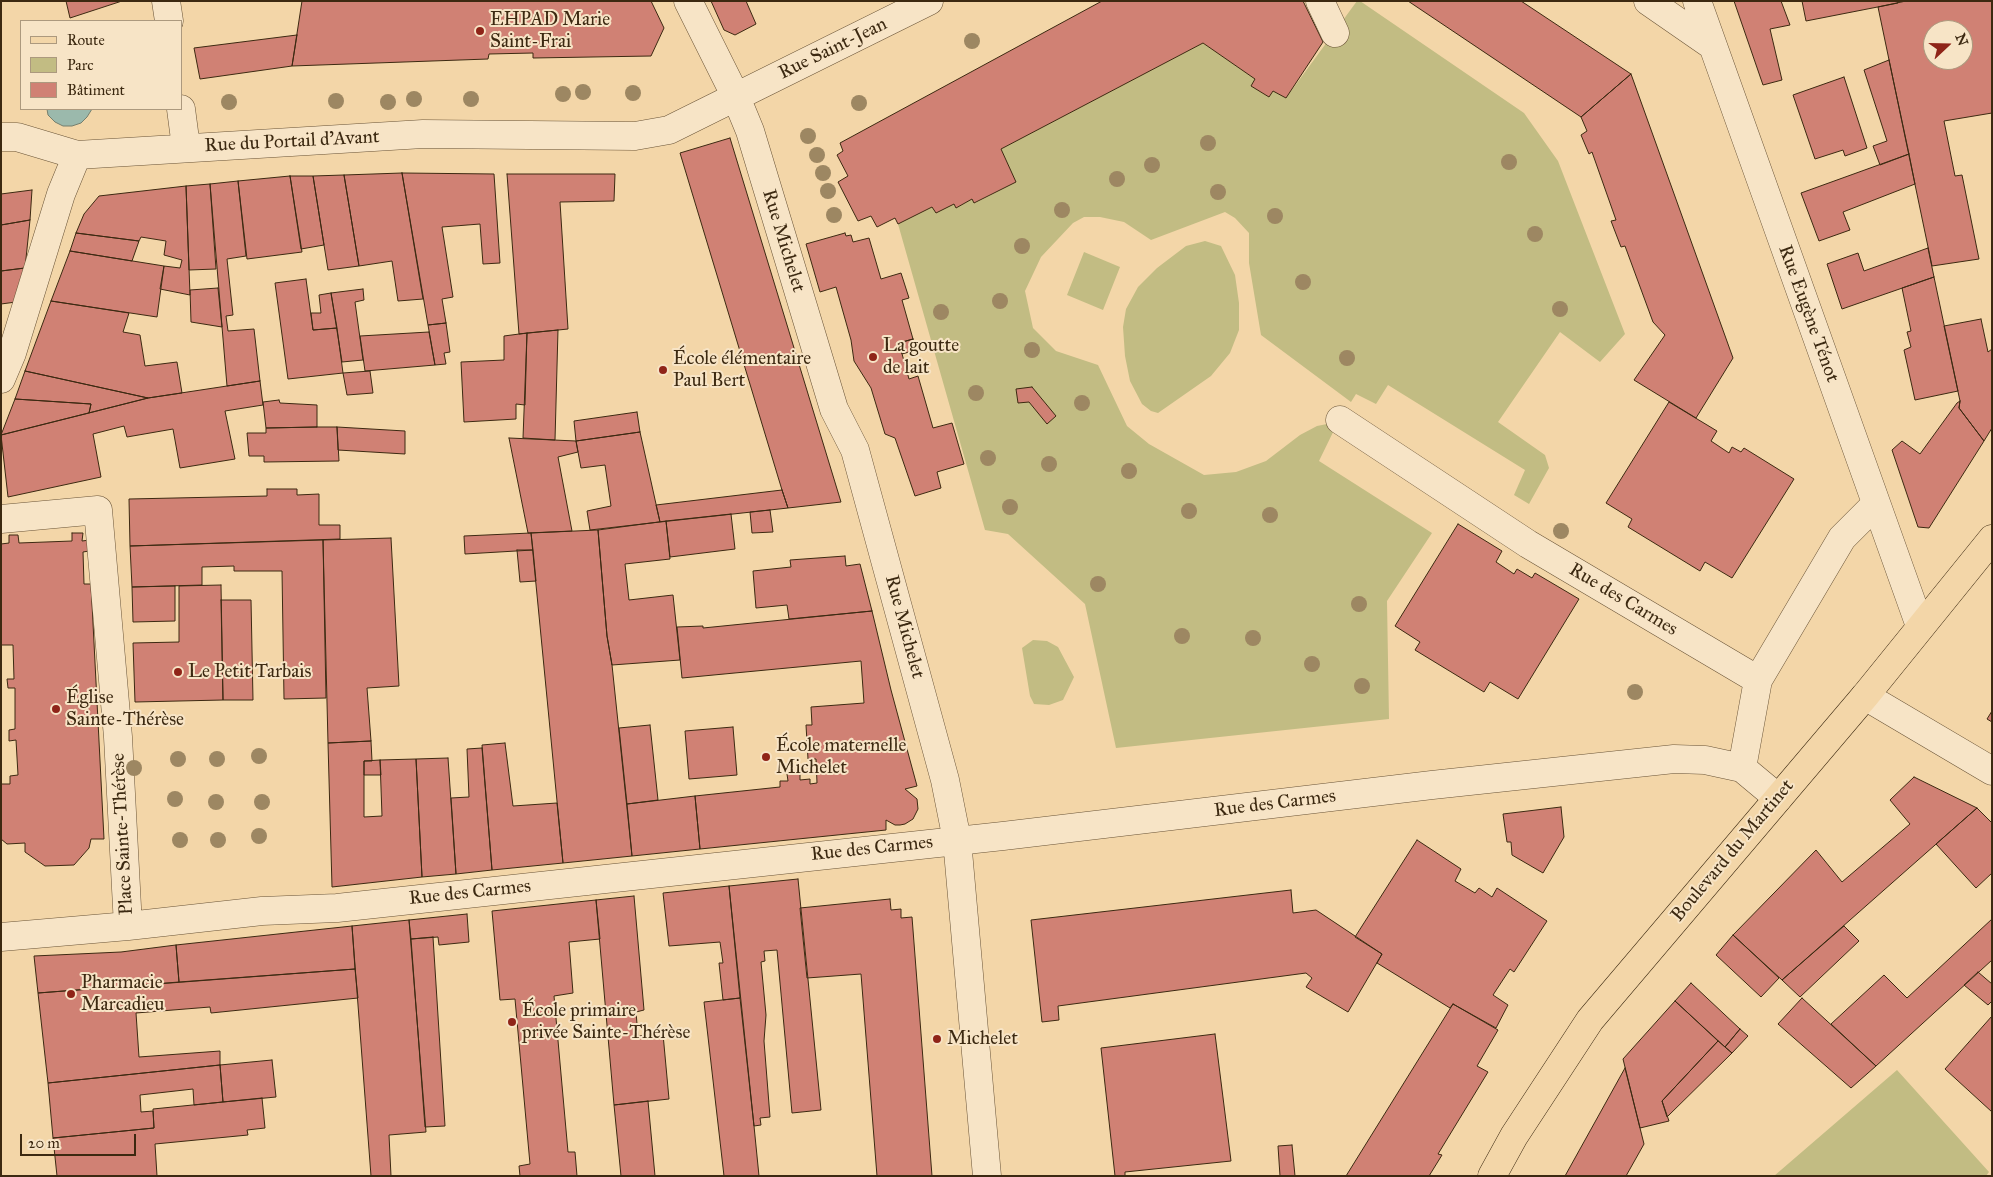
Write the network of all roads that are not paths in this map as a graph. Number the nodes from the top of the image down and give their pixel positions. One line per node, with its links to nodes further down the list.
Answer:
1 (166, 1): 7 (street)
2 (688, 1): 10 (street, Rue Michelet)
3 (929, 1): 10 (street, Rue Saint-Jean)
4 (1320, 1): 8 (street)
5 (1648, 1): 9 (street)
6 (1697, 1): 9 (street, Rue Eugène Ténot)
7 (169, 20)
8 (1336, 33)
9 (1713, 46): 17 (street, Rue Eugène Ténot)
10 (736, 97): 13 (street, Rue du Portail d'Avant); 26 (street, Rue Michelet)
11 (181, 110): 13 (street)
12 (1, 137): 14 (street)
13 (186, 147): 14 (street, Rue du Portail d'Avant)
14 (77, 155): 15 (street)
15 (1, 379)
16 (1340, 420): 21 (street, Rue des Carmes)
17 (1876, 504): 20 (street, Rue Eugène Ténot); 21 (street)
18 (1, 519): 27 (street, Place Sainte-Thérèse)
19 (1992, 539): 20 (main road, Boulevard du Martinet)
20 (1920, 626): 22 (main road, Boulevard du Martinet)
21 (1758, 680): 23 (street)
22 (1865, 696): 24 (street); 25 (main road, Boulevard du Martinet)
23 (1742, 768): 25 (street, Rue des Carmes); 26 (street, Rue des Carmes)
24 (1992, 771)
25 (1778, 798): 30 (main road, Boulevard du Martinet)
26 (957, 840): 27 (street, Rue des Carmes); 29 (street, Rue Michelet)
27 (128, 926): 28 (street, Rue des Carmes)
28 (1, 937)
29 (987, 1176)
30 (1492, 1176)

